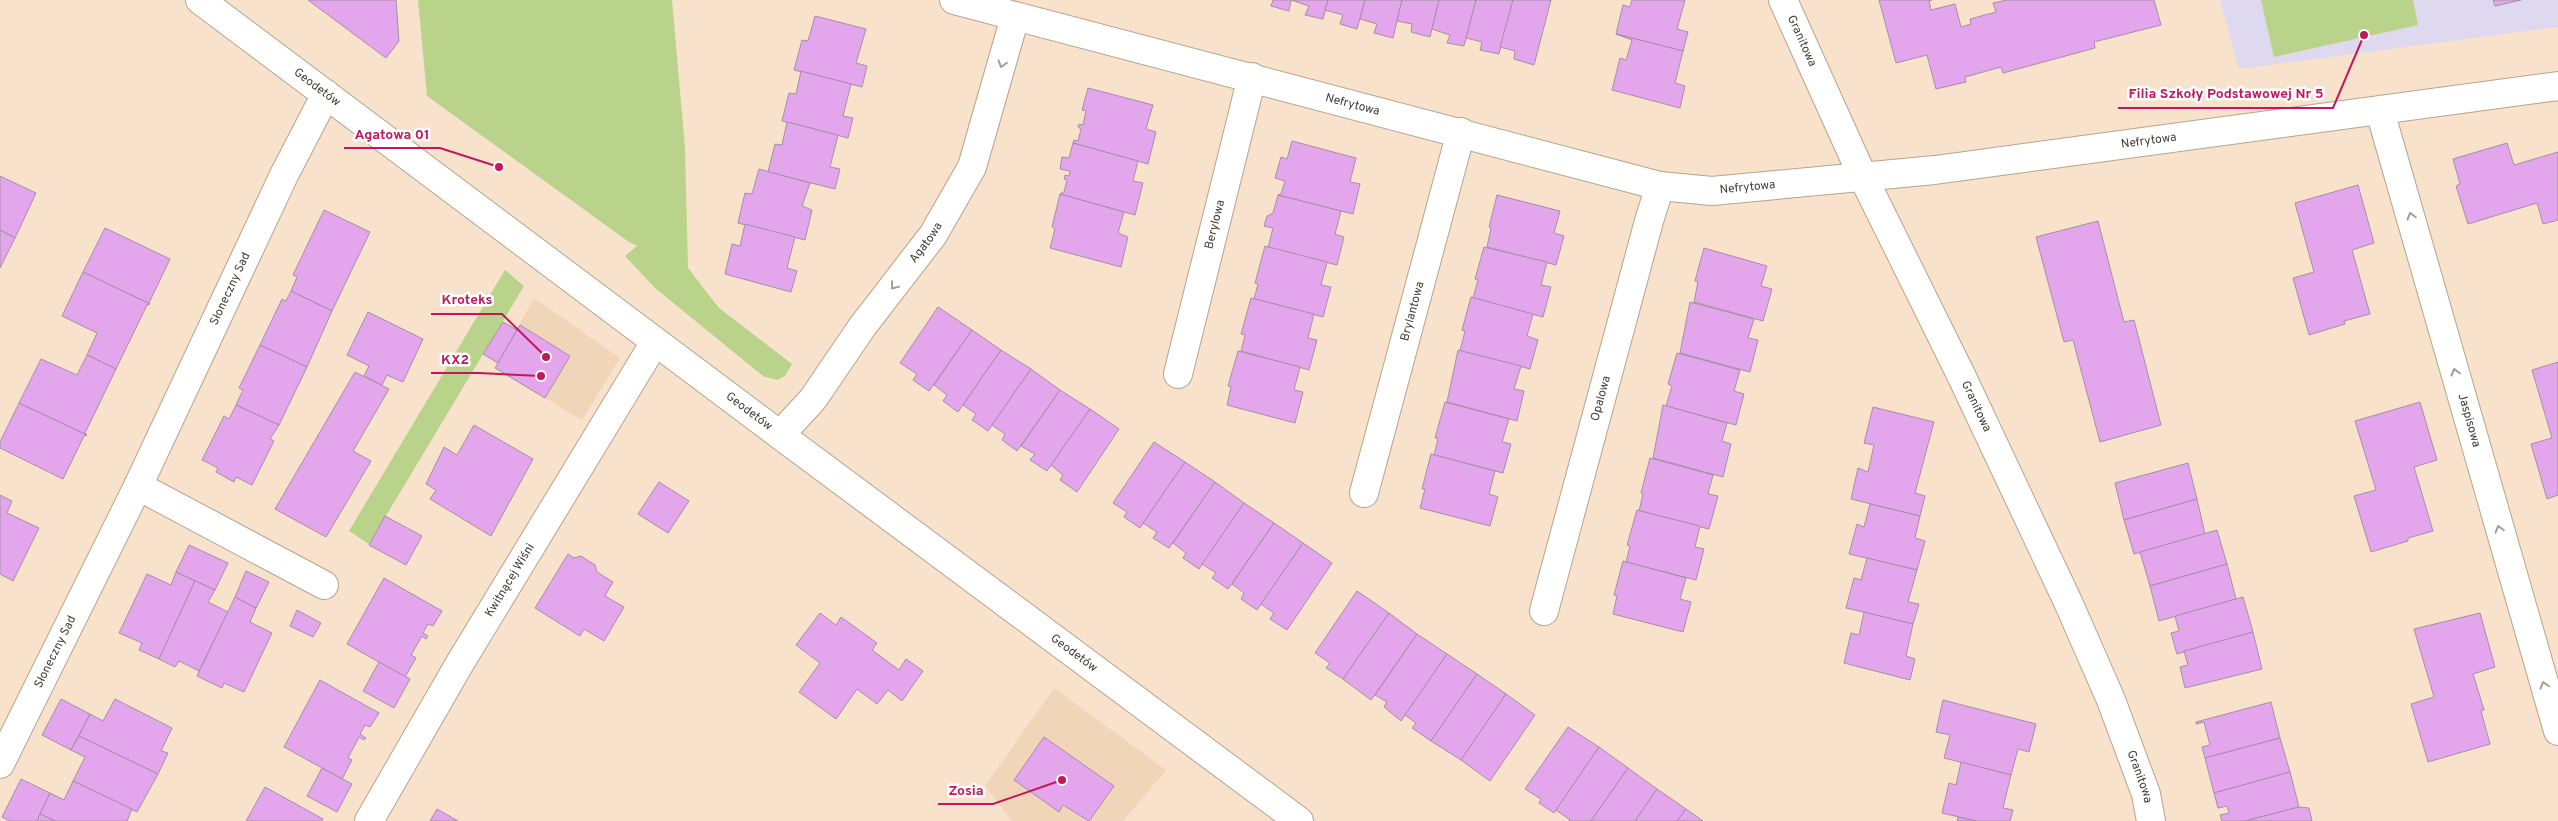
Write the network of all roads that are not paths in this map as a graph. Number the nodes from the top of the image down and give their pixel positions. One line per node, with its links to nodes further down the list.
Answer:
1 (200, 0): 7 (street, Geodetów)
2 (954, 0): 4 (street, Nefrytowa)
3 (1783, 0): 10 (street, Granitowa)
4 (1015, 17): 5 (street, Nefrytowa); 14 (street, Agatowa, one-way to 14)
5 (1252, 77): 9 (street, Nefrytowa); 13 (street, Berylowa)
6 (2558, 86): 8 (street, Nefrytowa)
7 (326, 94): 12 (street, Geodetów); 15 (street, Słoneczny Sad)
8 (2380, 111): 10 (street, Nefrytowa); 19 (street, Jaspisowa, one-way to 8)
9 (1461, 132): 11 (street, Nefrytowa); 16 (street, Brylantowa)
10 (1862, 175): 11 (street, Nefrytowa); 23 (street, Granitowa)
11 (1660, 186): 18 (street, Opalowa)
12 (656, 342): 14 (street, Geodetów); 21 (street, Kwitnącej Wiśni)
13 (1178, 374)
14 (780, 436): 22 (street, Geodetów)
15 (138, 486): 17 (street); 20 (street, Słoneczny Sad)
16 (1364, 493)
17 (324, 585)
18 (1544, 611)
19 (2558, 731)
20 (0, 764)
21 (369, 821)
22 (1299, 821)
23 (2152, 821)

